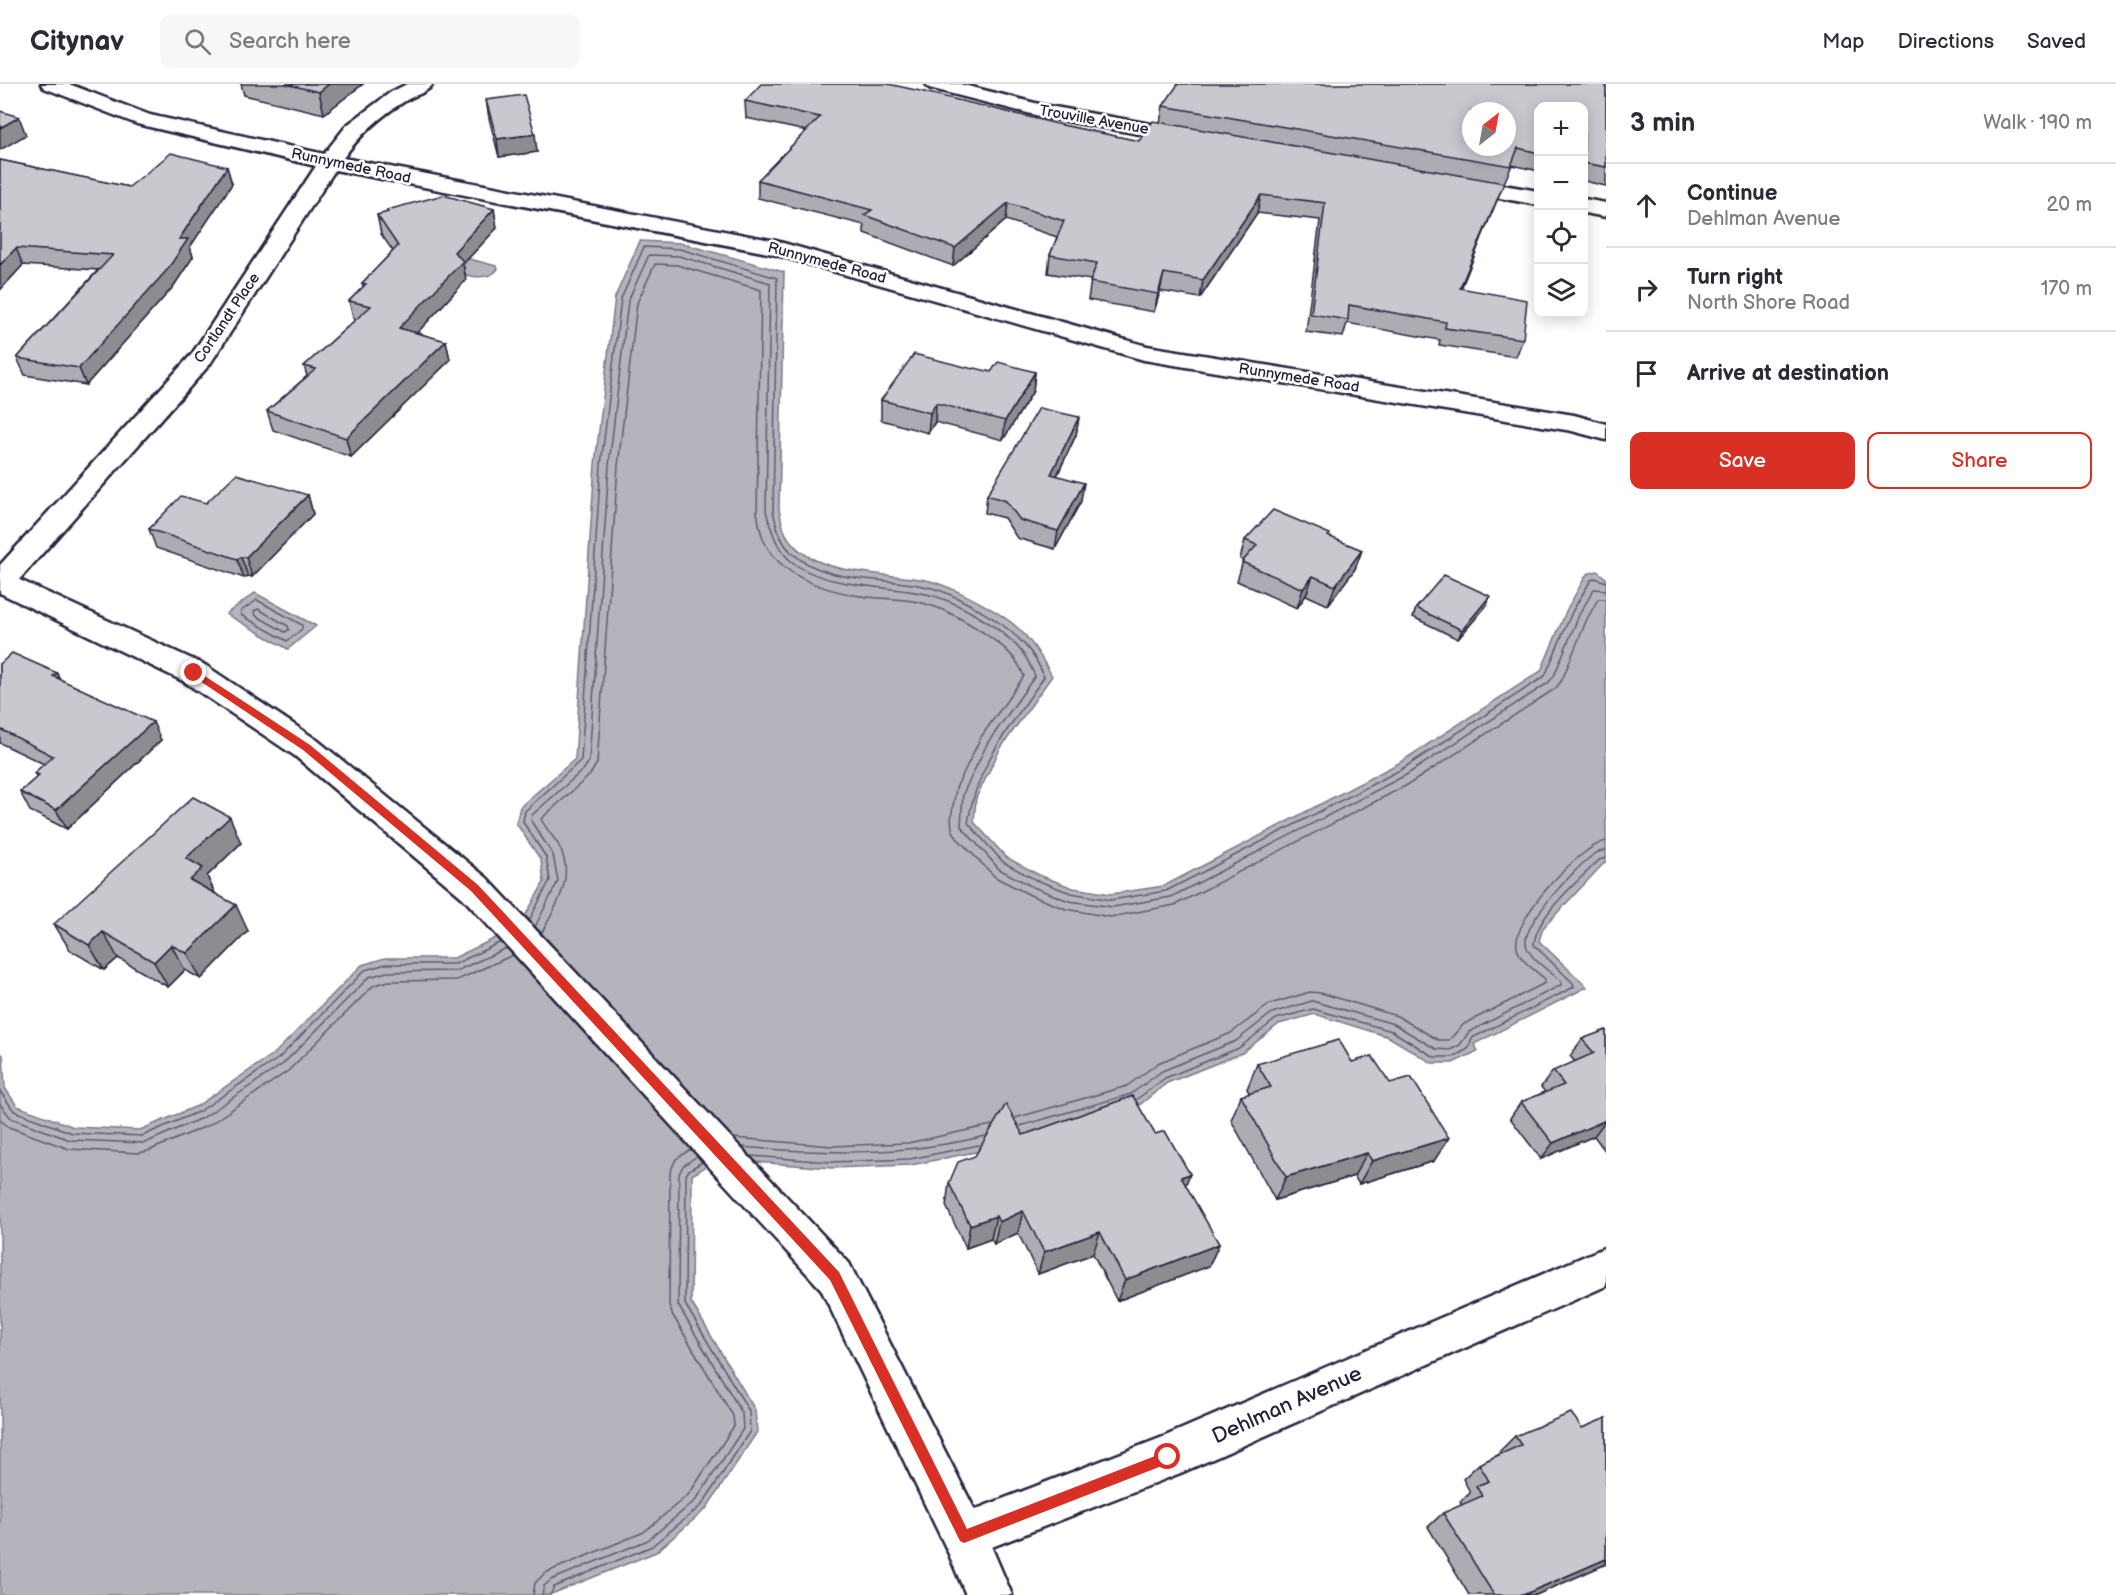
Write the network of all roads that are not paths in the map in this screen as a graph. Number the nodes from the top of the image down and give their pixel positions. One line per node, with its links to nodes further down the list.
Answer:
1 (51, 84): 5 (street, Runnymede Road)
2 (423, 84): 5 (street, Cortlandt Place)
3 (936, 84): 4 (street, Trouville Avenue)
4 (1208, 140)
5 (329, 162): 10 (street, Runnymede Road); 11 (street, Cortlandt Place)
6 (1432, 179): 7 (street)
7 (1534, 197)
8 (1588, 207): 9 (street)
9 (1606, 210)
10 (1606, 432)
11 (0, 581): 13 (street)
12 (1606, 1266): 13 (street, Dehlman Avenue)
13 (964, 1536): 14 (street)
14 (989, 1595)

